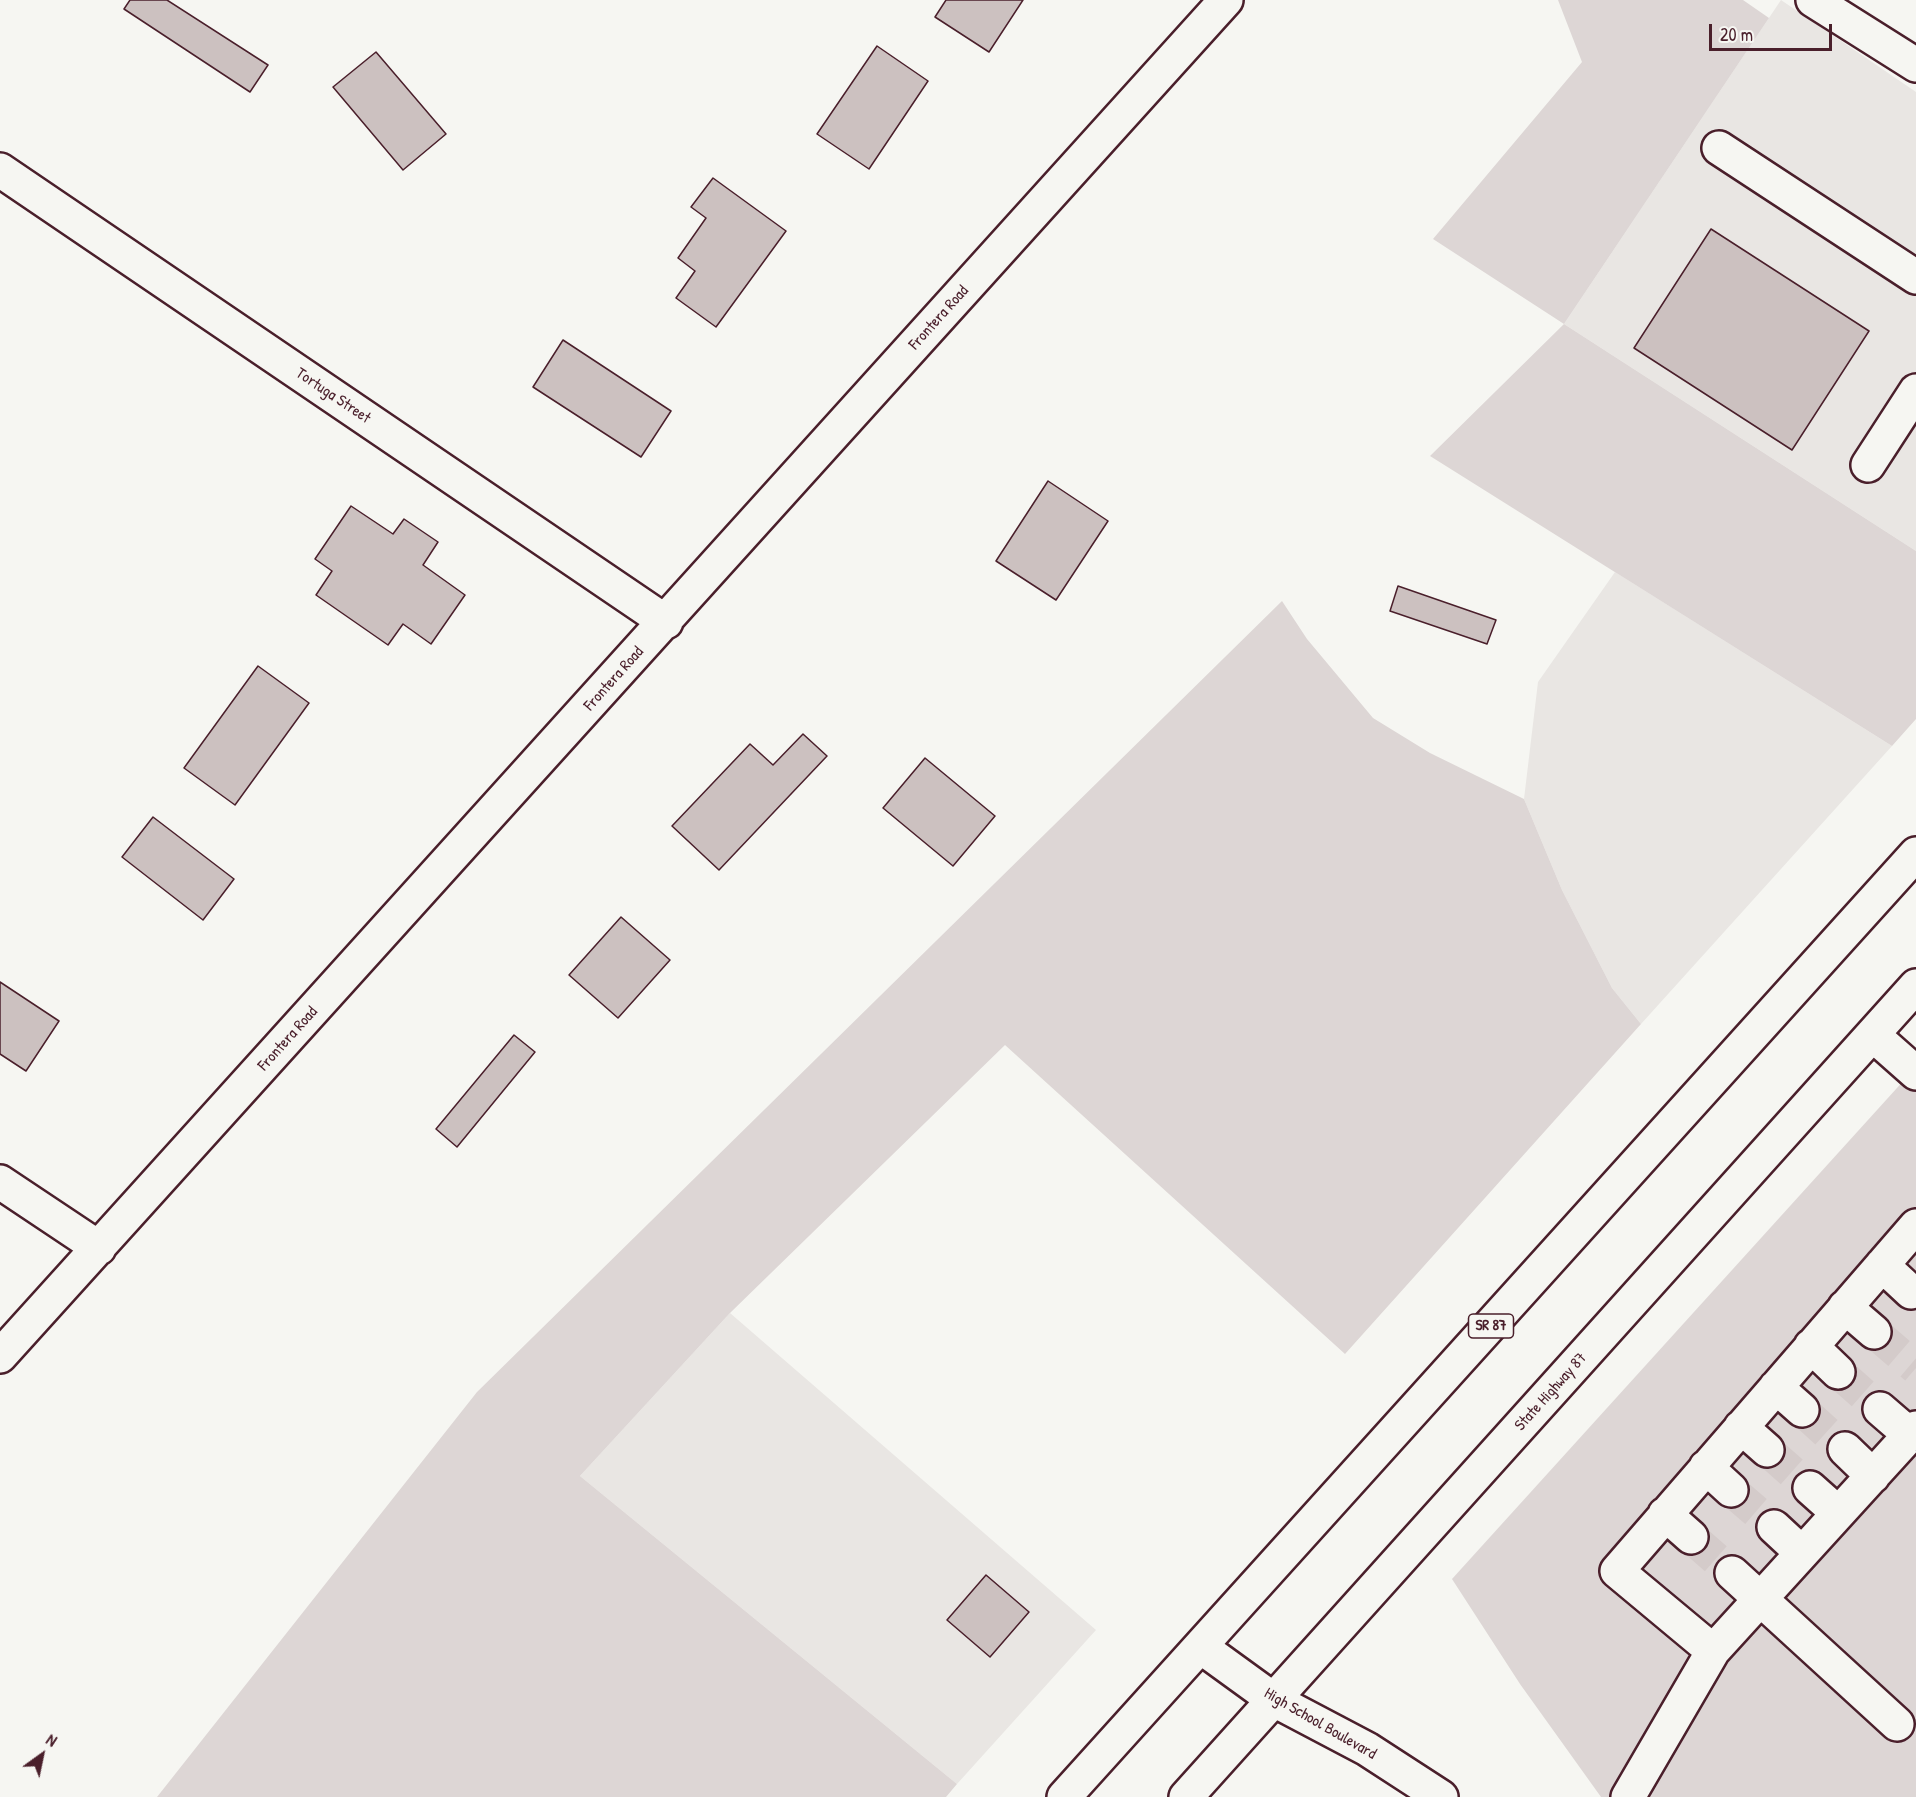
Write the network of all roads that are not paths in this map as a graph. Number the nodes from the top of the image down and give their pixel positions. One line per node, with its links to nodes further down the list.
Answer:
1 (1226, 0): 9 (main road, Frontera Road)
2 (1813, 0): 3 (main road)
3 (1916, 65)
4 (1719, 148): 6 (main road)
5 (0, 170): 9 (main road, Tortuga Street)
6 (1916, 277)
7 (1916, 391): 8 (main road)
8 (1868, 465)
9 (666, 622): 16 (main road, Frontera Road)
10 (1916, 854): 42 (main road, SR 87)
11 (1916, 986): 12 (main road, State Highway 87)
12 (1873, 1035): 13 (main road); 44 (main road, State Highway 87)
13 (1916, 1073)
14 (0, 1182): 16 (main road)
15 (1916, 1226): 17 (main road)
16 (99, 1248): 22 (main road, Frontera Road)
17 (1882, 1265): 18 (main road); 19 (main road)
18 (1911, 1292)
19 (1845, 1307): 20 (main road); 21 (main road)
20 (1874, 1332)
21 (1811, 1346): 23 (main road); 24 (main road)
22 (0, 1356)
23 (1838, 1372)
24 (1776, 1387): 26 (main road); 27 (main road)
25 (1880, 1409): 28 (main road)
26 (1802, 1410)
27 (1741, 1427): 30 (main road); 31 (main road)
28 (1913, 1432): 32 (main road)
29 (1845, 1449): 32 (main road)
30 (1767, 1450)
31 (1706, 1467): 34 (main road); 35 (main road)
32 (1873, 1476): 36 (main road)
33 (1810, 1488): 36 (main road)
34 (1731, 1490)
35 (1665, 1514): 38 (main road); 43 (main road)
36 (1838, 1514): 39 (main road)
37 (1774, 1527): 39 (main road)
38 (1691, 1537)
39 (1803, 1553): 41 (main road)
40 (1732, 1574): 41 (main road)
41 (1760, 1600): 43 (main road); 45 (main road)
42 (1201, 1647): 44 (main road, High School Boulevard); 46 (main road, SR 87)
43 (1713, 1651): 49 (main road)
44 (1274, 1700): 47 (main road, State Highway 87); 48 (main road, High School Boulevard)
45 (1897, 1724)
46 (1064, 1797)
47 (1186, 1797)
48 (1441, 1797)
49 (1628, 1797)

